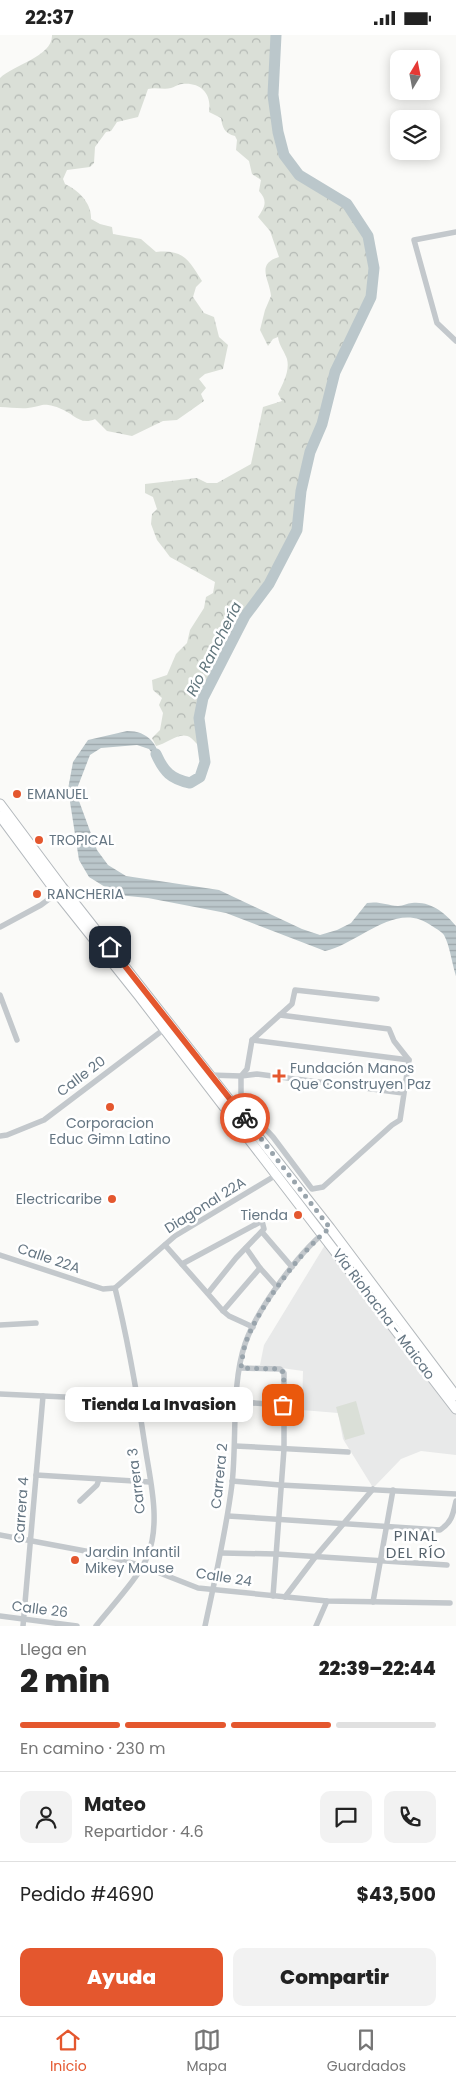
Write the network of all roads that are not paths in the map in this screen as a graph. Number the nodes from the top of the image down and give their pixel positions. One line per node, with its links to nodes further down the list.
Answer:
1 (456, 232): 2 (street)
2 (456, 341)
3 (0, 804): 7 (highway, Vía Riohacha - Maicao)
4 (0, 816): 5 (highway, Vía Riohacha - Maicao)
5 (57, 893): 6 (street); 7 (highway, Vía Riohacha - Maicao)
6 (0, 927)
7 (142, 994): 11 (highway, Vía Riohacha - Maicao)
8 (0, 995): 12 (street)
9 (377, 999): 10 (street)
10 (280, 1015): 13 (street); 14 (street)
11 (167, 1026): 16 (highway, Vía Riohacha - Maicao); 18 (street, Calle 20)
12 (17, 1040)
13 (252, 1040): 14 (street); 15 (street)
14 (409, 1060): 17 (street)
15 (241, 1076): 16 (street); 17 (street); 17 (street)
16 (207, 1077): 19 (highway, Vía Riohacha - Maicao)
17 (404, 1093)
18 (0, 1136)
19 (281, 1172): 20 (highway, Vía Riohacha - Maicao); 22 (street, Diagonal 22A)
20 (326, 1231): 26 (street, Carrera 2); 38 (highway, Vía Riohacha - Maicao); 42 (highway, Vía Riohacha - Maicao)
21 (262, 1232): 23 (street); 25 (street); 26 (street)
22 (165, 1245): 25 (street); 29 (street, Diagonal 22A)
23 (246, 1248): 27 (street); 30 (street)
24 (0, 1255): 29 (street, Calle 22A)
25 (182, 1264): 30 (street)
26 (292, 1267): 28 (street, Carrera 2)
27 (260, 1268): 28 (street); 31 (street)
28 (278, 1287): 34 (street, Carrera 2)
29 (114, 1288): 39 (street, Carrera 3)
30 (208, 1293): 31 (street)
31 (223, 1311): 34 (street)
32 (36, 1323): 33 (street)
33 (0, 1325)
34 (253, 1327): 35 (street, Carrera 2)
35 (241, 1368): 40 (street, Carrera 2); 41 (street)
36 (0, 1394): 37 (street)
37 (42, 1395): 39 (street); 46 (street, Carrera 4)
38 (456, 1396)
39 (138, 1399): 40 (street); 49 (street, Carrera 3)
40 (237, 1404): 41 (street); 43 (street, Carrera 2)
41 (283, 1405): 44 (street)
42 (456, 1409)
43 (235, 1446): 44 (street); 48 (street, Carrera 2)
44 (284, 1449): 45 (street); 50 (street)
45 (348, 1452)
46 (36, 1475): 47 (street); 62 (street, Carrera 4)
47 (99, 1479): 49 (street); 54 (street)
48 (232, 1481): 50 (street); 56 (street, Carrera 2)
49 (150, 1482): 68 (street, Carrera 3)
50 (280, 1485): 51 (street); 57 (street)
51 (373, 1489): 52 (street); 59 (street)
52 (393, 1490): 53 (street); 60 (street)
53 (456, 1494)
54 (80, 1501)
55 (456, 1501): 58 (street)
56 (228, 1516): 57 (street); 63 (street, Carrera 2)
57 (279, 1519): 59 (street); 64 (street)
58 (454, 1519): 60 (street)
59 (345, 1523): 60 (street); 65 (street)
60 (386, 1525): 66 (street)
61 (0, 1535): 62 (street, Calle 24)
62 (31, 1539): 68 (street, Calle 24); 76 (street, Carrera 4)
63 (222, 1553): 64 (street); 69 (street, Carrera 2)
64 (276, 1554): 65 (street); 70 (street)
65 (316, 1556): 66 (street); 71 (street)
66 (380, 1560): 67 (street); 73 (street)
67 (447, 1565)
68 (142, 1566): 69 (street, Calle 24); 78 (street, Carrera 3)
69 (212, 1590): 70 (street, Calle 24); 79 (street, Carrera 2)
70 (273, 1596): 71 (street, Calle 24)
71 (285, 1597): 72 (street, Calle 24)
72 (327, 1601): 73 (street, Calle 24); 80 (street)
73 (373, 1602): 74 (street, Calle 24)
74 (450, 1603)
75 (0, 1616): 76 (street, Calle 26)
76 (24, 1623): 77 (street, Calle 26)
77 (77, 1626)
78 (96, 1626)
79 (205, 1626)
80 (316, 1626)

